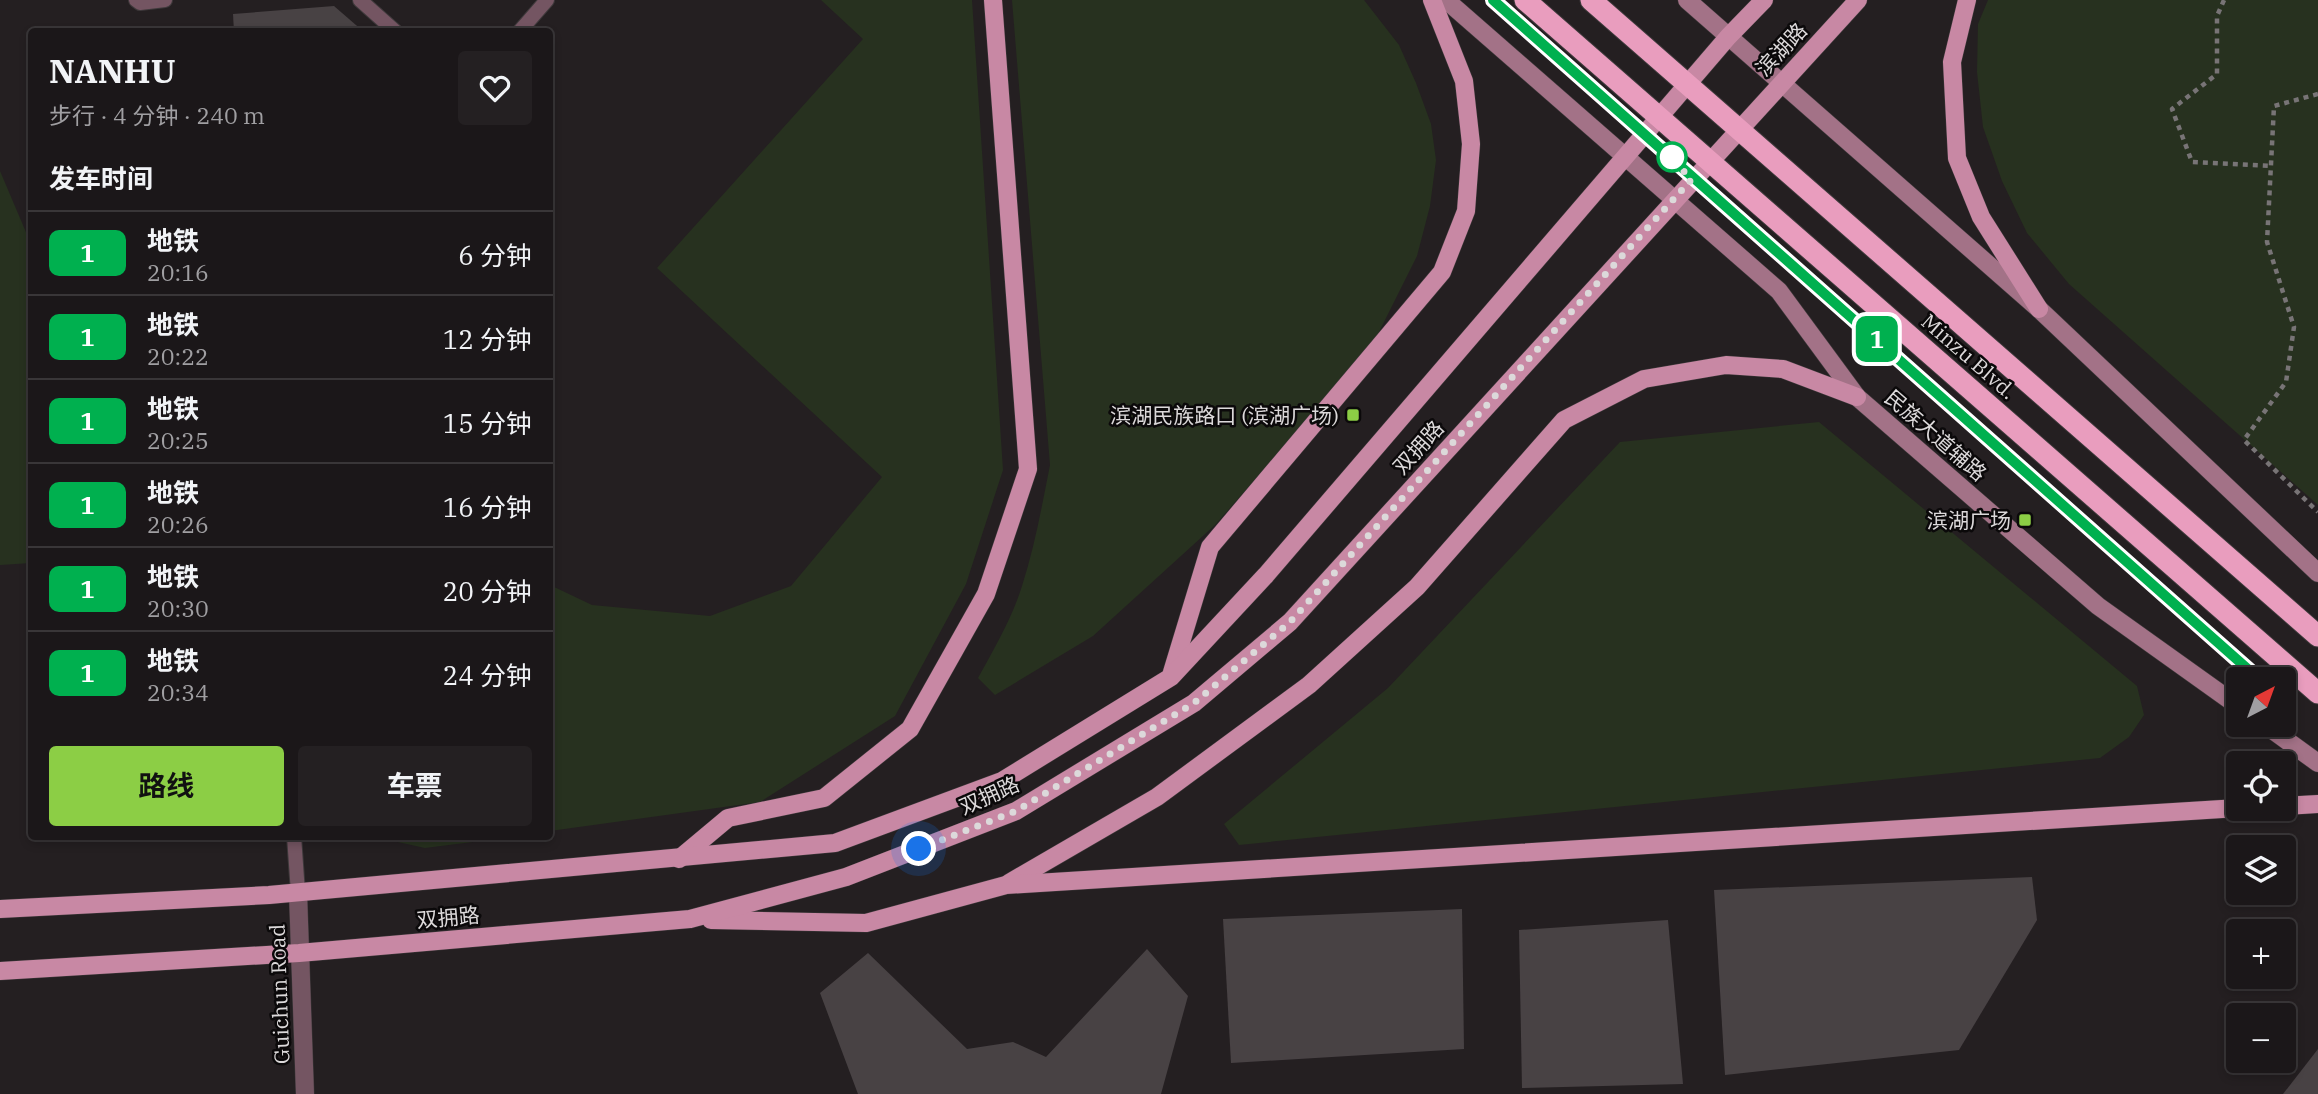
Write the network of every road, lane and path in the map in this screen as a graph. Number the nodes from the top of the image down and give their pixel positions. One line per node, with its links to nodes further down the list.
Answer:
1 (136, 0): 2 (lane)
2 (165, 0)
3 (360, 0): 15 (lane)
4 (547, 0): 16 (lane)
5 (993, 0): 41 (main road)
6 (1432, 0): 32 (main road)
7 (1446, 0): 23 (street, 民族大道辅路)
8 (1525, 0): 21 (highway, Minzu Blvd.)
9 (1591, 0): 19 (highway, Minzu Blvd.)
10 (1687, 0): 17 (street)
11 (1764, 0): 17 (main road)
12 (1858, 0): 18 (main road, 滨湖路)
13 (1966, 0): 27 (main road)
14 (2224, 0): 25 (path)
15 (392, 28)
16 (522, 28)
17 (1728, 37): 18 (street); 19 (main road)
18 (1780, 83): 22 (main road, 滨湖路); 27 (street)
19 (1688, 85): 21 (main road, 双拥路); 22 (highway, Minzu Blvd.)
20 (2318, 94): 25 (path)
21 (1659, 117): 23 (main road, 双拥路); 24 (highway, Minzu Blvd.)
22 (1738, 129): 24 (main road, 双拥路); 31 (highway, Minzu Blvd.)
23 (1625, 157): 26 (street, 民族大道辅路); 32 (main road, 双拥路)
24 (1709, 161): 26 (main road, 双拥路); 33 (highway, Minzu Blvd.)
25 (2271, 166): 29 (path)
26 (1674, 199): 28 (street, 民族大道辅路); 45 (main road, 双拥路)
27 (2039, 309): 30 (street)
28 (1857, 397): 34 (street, 民族大道辅路); 42 (main road)
29 (2318, 512)
30 (2318, 573)
31 (2318, 636)
32 (1171, 677): 41 (main road, 双拥路)
33 (2318, 693)
34 (2226, 697)
35 (2282, 737): 36 (street)
36 (2318, 762)
37 (2318, 804): 38 (main road)
38 (2296, 805)
39 (2226, 809): 42 (main road)
40 (294, 840): 43 (lane)
41 (679, 859): 43 (main road, 双拥路)
42 (1006, 885): 45 (main road)
43 (298, 893): 44 (main road, 双拥路); 46 (street, Guichun Road)
44 (0, 909)
45 (690, 919): 46 (main road, 双拥路)
46 (299, 953): 47 (main road, 双拥路); 48 (street, Guichun Road)
47 (0, 971)
48 (305, 1094)

